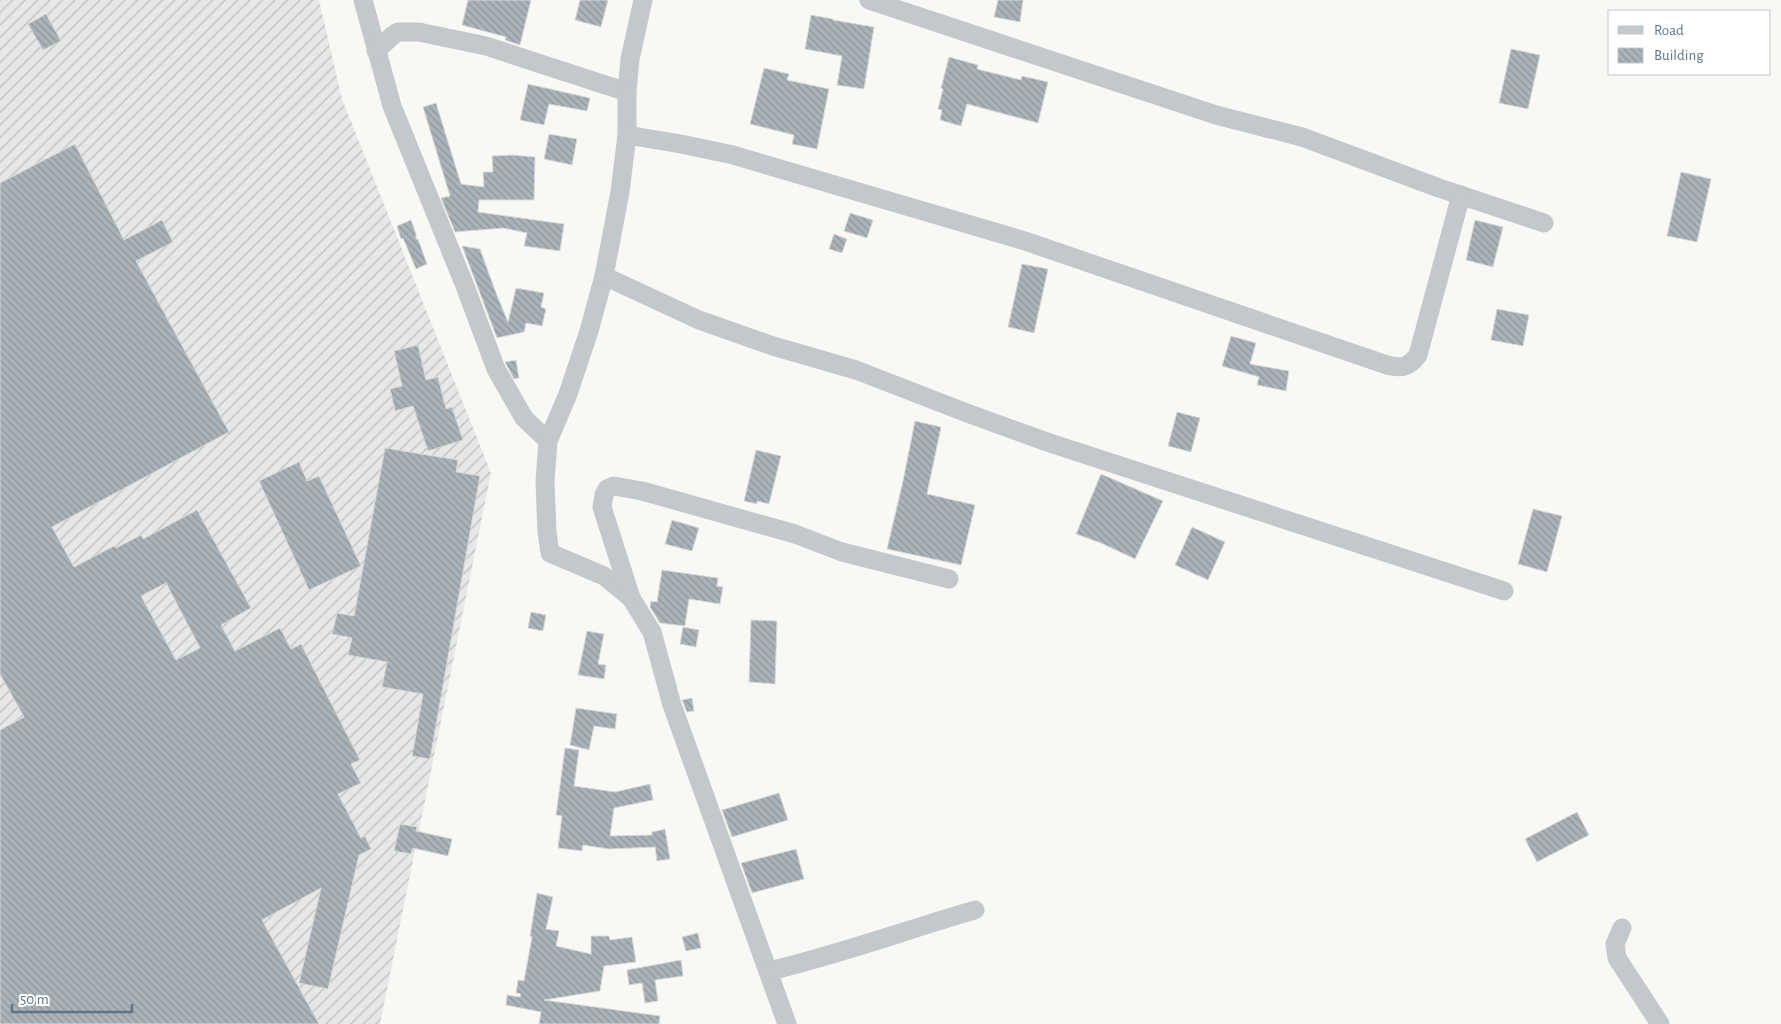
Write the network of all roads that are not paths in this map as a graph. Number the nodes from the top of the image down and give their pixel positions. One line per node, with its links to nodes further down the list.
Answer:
1 (363, 0): 4 (street)
2 (643, 0): 5 (street)
3 (869, 0): 7 (street)
4 (376, 51): 5 (street); 10 (street)
5 (627, 92): 6 (street)
6 (627, 135): 7 (street); 9 (street)
7 (1461, 196): 8 (street)
8 (1544, 224)
9 (604, 276): 10 (street); 12 (street)
10 (548, 441): 13 (street)
11 (949, 579): 13 (street)
12 (1504, 591)
13 (631, 598): 16 (street)
14 (975, 910): 16 (street)
15 (1622, 928): 18 (street)
16 (769, 971): 17 (street)
17 (787, 1024)
18 (1660, 1024)

